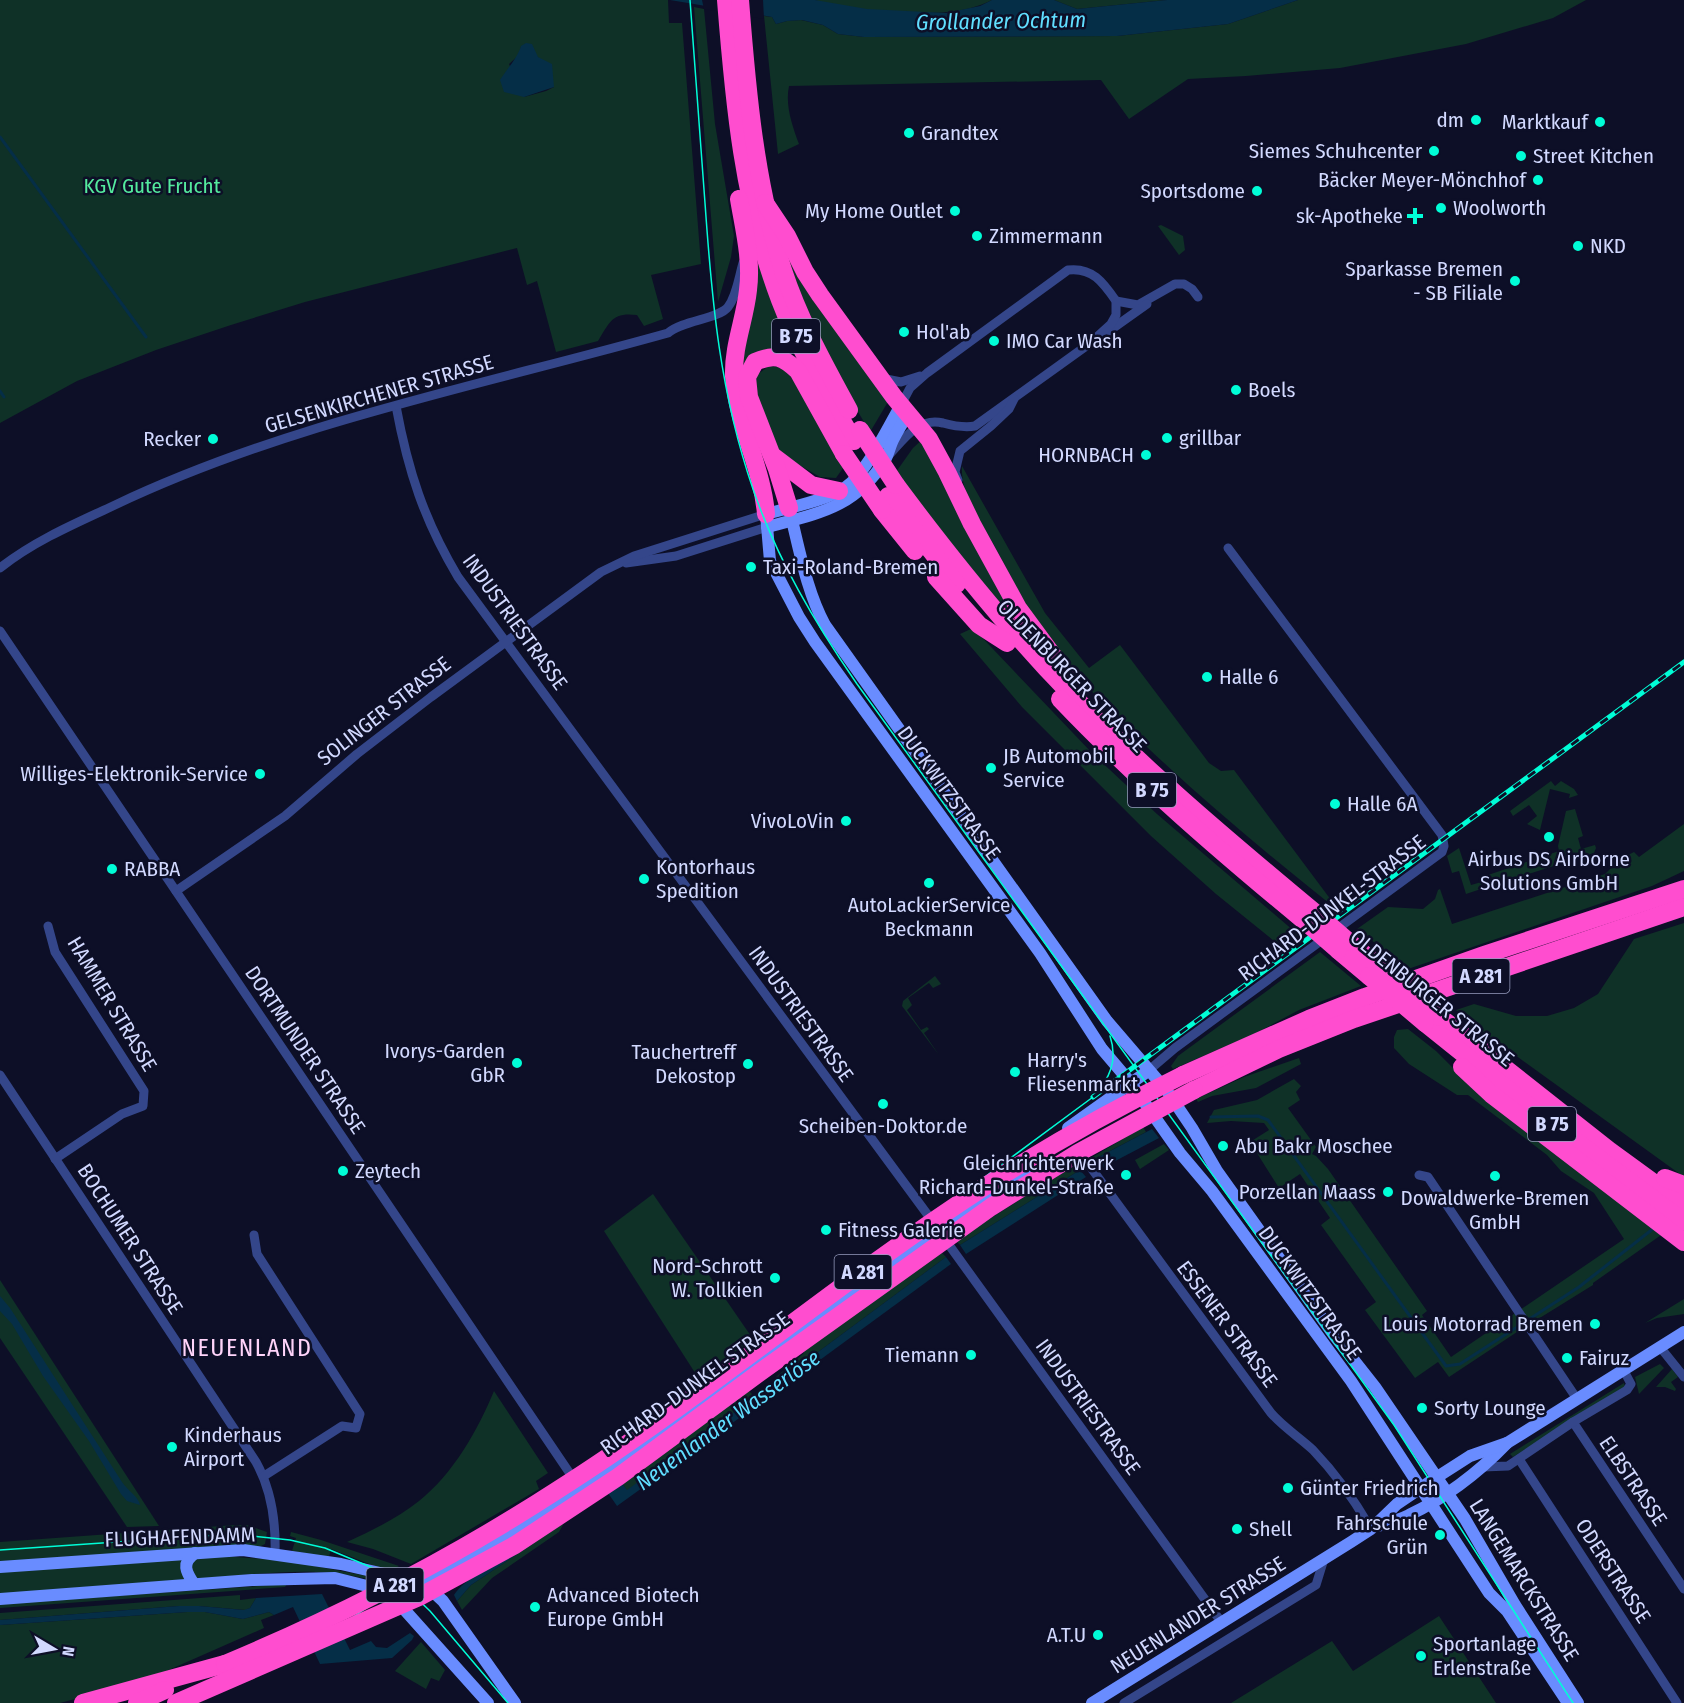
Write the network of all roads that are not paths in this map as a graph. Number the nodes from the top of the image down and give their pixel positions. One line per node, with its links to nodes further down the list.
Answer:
1 (736, 6): 2 (highway, OLDENBURGER STRASSE / B 75); 3 (highway, OLDENBURGER STRASSE / B 75)
2 (740, 141): 4 (highway); 14 (highway, OLDENBURGER STRASSE / B 75)
3 (765, 203): 10 (highway); 14 (highway, OLDENBURGER STRASSE / B 75)
4 (748, 256): 12 (street, GELSENKIRCHENER STRASSE); 19 (highway)
5 (1155, 296): 6 (street); 7 (street); 8 (street)
6 (1198, 297)
7 (1116, 300): 8 (street); 9 (street)
8 (1089, 344): 11 (street)
9 (927, 373): 10 (street); 13 (street)
10 (880, 378): 13 (highway)
11 (1015, 398): 13 (street); 20 (street)
12 (396, 406): 22 (street, GELSENKIRCHENER STRASSE); 24 (street, INDUSTRIESTRASSE)
13 (909, 415): 16 (main road); 18 (main road); 20 (highway)
14 (853, 442): 15 (highway); 17 (highway, bridge); 17 (highway, OLDENBURGER STRASSE / B 75, bridge)
15 (772, 455): 16 (highway); 18 (highway)
16 (839, 491): 18 (main road)
17 (889, 497): 25 (highway, OLDENBURGER STRASSE / B 75); 31 (highway, OLDENBURGER STRASSE / B 75)
18 (791, 514): 19 (main road, SOLINGER STRASSE); 34 (main road, DUCKWITZSTRASSE)
19 (766, 520): 24 (street, SOLINGER STRASSE); 36 (main road, DUCKWITZSTRASSE)
20 (972, 524): 25 (highway)
21 (1228, 548): 34 (street, RICHARD-DUNKEL-STRASSE)
22 (0, 568)
23 (0, 631): 28 (street, DORTMUNDER STRASSE)
24 (506, 643): 28 (street, SOLINGER STRASSE); 43 (street, INDUSTRIESTRASSE)
25 (1082, 704): 31 (highway, OLDENBURGER STRASSE / B 75)
26 (1684, 879): 30 (highway)
27 (1684, 890): 30 (highway, A 281)
28 (176, 891): 59 (street, DORTMUNDER STRASSE)
29 (1684, 907): 37 (highway, A 281)
30 (1631, 908): 37 (highway, A 281)
31 (1314, 920): 33 (highway, OLDENBURGER STRASSE / B 75, bridge)
32 (48, 926): 39 (street, HAMMER STRASSE)
33 (1452, 1036): 41 (highway, OLDENBURGER STRASSE / B 75); 41 (highway); 45 (highway)
34 (1148, 1071): 36 (main road); 57 (main road, DUCKWITZSTRASSE)
35 (0, 1075): 39 (street, BOCHUMER STRASSE)
36 (1130, 1082): 38 (main road, RICHARD-DUNKEL-STRASSE); 58 (main road, DUCKWITZSTRASSE)
37 (1189, 1083): 73 (highway, A 281, bridge); 76 (highway, A 281, bridge)
38 (1066, 1130): 43 (main road, RICHARD-DUNKEL-STRASSE); 62 (street, ESSENER STRASSE)
39 (55, 1159): 56 (street, BOCHUMER STRASSE)
40 (1419, 1175): 51 (street)
41 (1677, 1197): 42 (highway, OLDENBURGER STRASSE / B 75)
42 (1684, 1222)
43 (939, 1231): 59 (main road, RICHARD-DUNKEL-STRASSE); 72 (street, INDUSTRIESTRASSE)
44 (254, 1235): 56 (street)
45 (1684, 1242)
46 (1684, 1332): 48 (main road, NEUENLANDER STRASSE)
47 (1684, 1343): 48 (main road, NEUENLANDER STRASSE)
48 (1660, 1347): 49 (main road, NEUENLANDER STRASSE); 50 (street)
49 (1623, 1369): 51 (main road, NEUENLANDER STRASSE); 52 (street, NEUENLANDER STRASSE)
50 (1684, 1377)
51 (1577, 1399): 53 (main road, NEUENLANDER STRASSE)
52 (1573, 1422): 54 (street, NEUENLANDER STRASSE); 69 (street, ELBSTRASSE)
53 (1507, 1443): 55 (main road, NEUENLANDER STRASSE); 57 (main road, NEUENLANDER STRASSE)
54 (1519, 1459): 55 (street, NEUENLANDER STRASSE); 83 (street, ODERSTRASSE)
55 (1484, 1467): 60 (main road, NEUENLANDER STRASSE)
56 (264, 1476): 64 (street, BOCHUMER STRASSE)
57 (1437, 1477): 58 (main road, NEUENLANDER STRASSE); 60 (main road, LANGEMARCKSTRASSE)
58 (1421, 1487): 61 (main road, DUCKWITZSTRASSE); 62 (main road, NEUENLANDER STRASSE)
59 (580, 1489): 67 (main road, RICHARD-DUNKEL-STRASSE)
60 (1447, 1492): 61 (main road, NEUENLANDER STRASSE); 82 (main road, LANGEMARCKSTRASSE)
61 (1431, 1502): 62 (main road, NEUENLANDER STRASSE); 81 (main road, LANGEMARCKSTRASSE)
62 (1371, 1529): 65 (main road, NEUENLANDER STRASSE)
63 (195, 1553): 64 (main road, FLUGHAFENDAMM); 66 (main road, FLUGHAFENDAMM); 68 (main road)
64 (275, 1554): 67 (main road, FLUGHAFENDAMM)
65 (1324, 1559): 72 (main road, NEUENLANDER STRASSE); 80 (street, NEUENLANDER STRASSE)
66 (0, 1567)
67 (419, 1583): 70 (main road, RICHARD-DUNKEL-STRASSE); 78 (main road, FLUGHAFENDAMM)
68 (194, 1584): 70 (main road); 71 (main road)
69 (1684, 1589)
70 (390, 1598): 77 (main road)
71 (0, 1599)
72 (1222, 1623): 79 (main road, NEUENLANDER STRASSE)
73 (225, 1664): 74 (highway); 75 (highway, A 281)
74 (83, 1703)
75 (137, 1703)
76 (176, 1703)
77 (488, 1703)
78 (515, 1703)
79 (1092, 1703)
80 (1124, 1703)
81 (1568, 1703)
82 (1578, 1703)
83 (1677, 1703)

